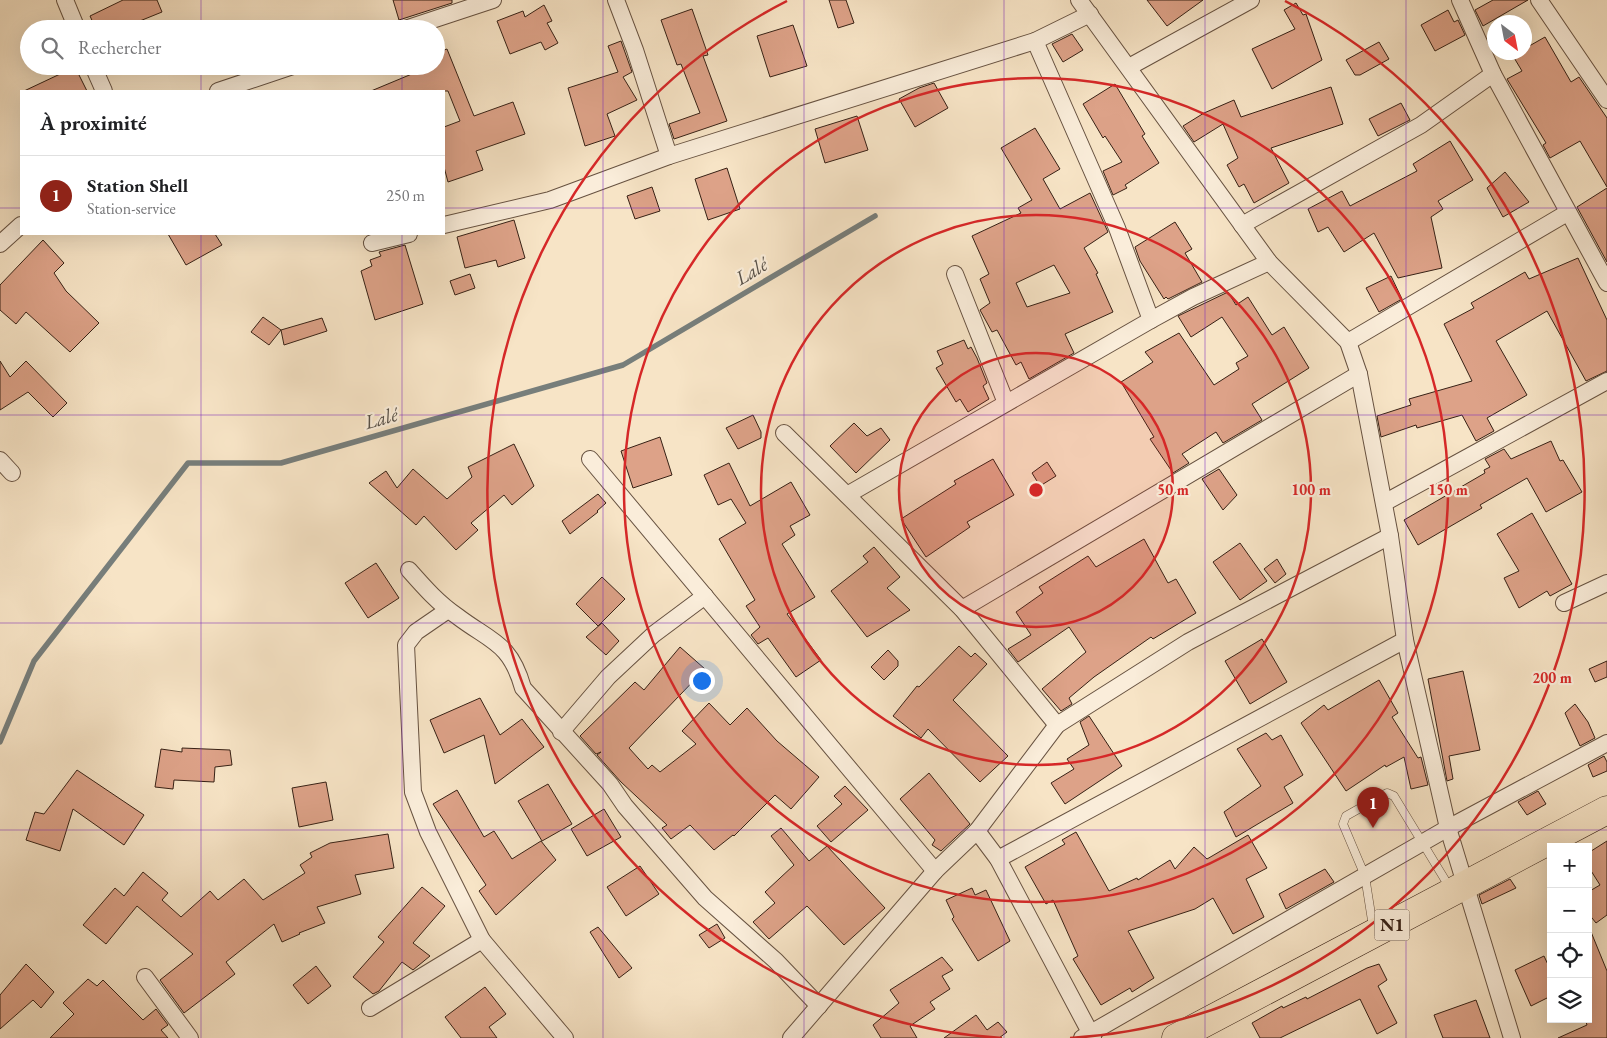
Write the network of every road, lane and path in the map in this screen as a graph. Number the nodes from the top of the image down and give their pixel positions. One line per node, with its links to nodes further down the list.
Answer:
1 (65, 0): 9 (street)
2 (493, 0): 10 (street)
3 (616, 0): 19 (street)
4 (1079, 0): 8 (street)
5 (1251, 0): 12 (street)
6 (1460, 0): 13 (street)
7 (1539, 0): 18 (street)
8 (1090, 14): 11 (street); 12 (street)
9 (74, 20)
10 (432, 20)
11 (1035, 41): 19 (street); 30 (street)
12 (1129, 67): 21 (street)
13 (1493, 74): 20 (street); 21 (street)
14 (97, 75): 16 (street)
15 (266, 75): 17 (street)
16 (104, 90)
17 (221, 90)
18 (1607, 100)
19 (669, 156): 23 (street)
20 (1567, 213): 29 (street); 31 (street)
21 (1242, 225): 27 (street)
22 (20, 226): 26 (street)
23 (445, 226)
24 (406, 235): 25 (street)
25 (372, 243)
26 (0, 244)
27 (1269, 262): 30 (street); 31 (street)
28 (955, 274): 34 (street)
29 (1607, 283)
30 (1151, 320): 34 (street)
31 (1348, 342): 32 (street)
32 (1359, 374): 40 (street); 46 (street)
33 (1607, 381): 40 (street)
34 (1006, 403): 39 (street)
35 (784, 434): 39 (street)
36 (590, 459): 44 (street)
37 (0, 460): 38 (street)
38 (12, 473)
39 (846, 495): 46 (street)
40 (1384, 503): 41 (street)
41 (1390, 536): 48 (street); 49 (street)
42 (409, 570): 47 (street)
43 (1607, 582): 45 (street)
44 (705, 596): 50 (street); 57 (street)
45 (1564, 603)
46 (962, 609): 49 (street)
47 (448, 610): 50 (street); 61 (street)
48 (1405, 640): 53 (street); 56 (street)
49 (1057, 725): 54 (street)
50 (560, 732): 63 (street)
51 (1607, 743): 53 (street)
52 (1607, 810): 59 (highway, N1)
53 (1448, 828): 55 (street); 59 (street)
54 (977, 832): 56 (street); 57 (street)
55 (1421, 844): 58 (street); 58 (lane); 59 (lane)
56 (998, 860): 65 (street)
57 (935, 871): 63 (street)
58 (1365, 876): 60 (lane); 65 (street)
59 (1459, 889): 60 (highway, N1); 70 (street)
60 (1374, 934): 69 (highway, N1)
61 (482, 940): 64 (street); 67 (street)
62 (145, 977): 66 (street)
63 (819, 1006): 68 (street)
64 (370, 1008)
65 (1089, 1036)
66 (190, 1038)
67 (565, 1038)
68 (791, 1038)
69 (1176, 1038)
70 (1512, 1038)

